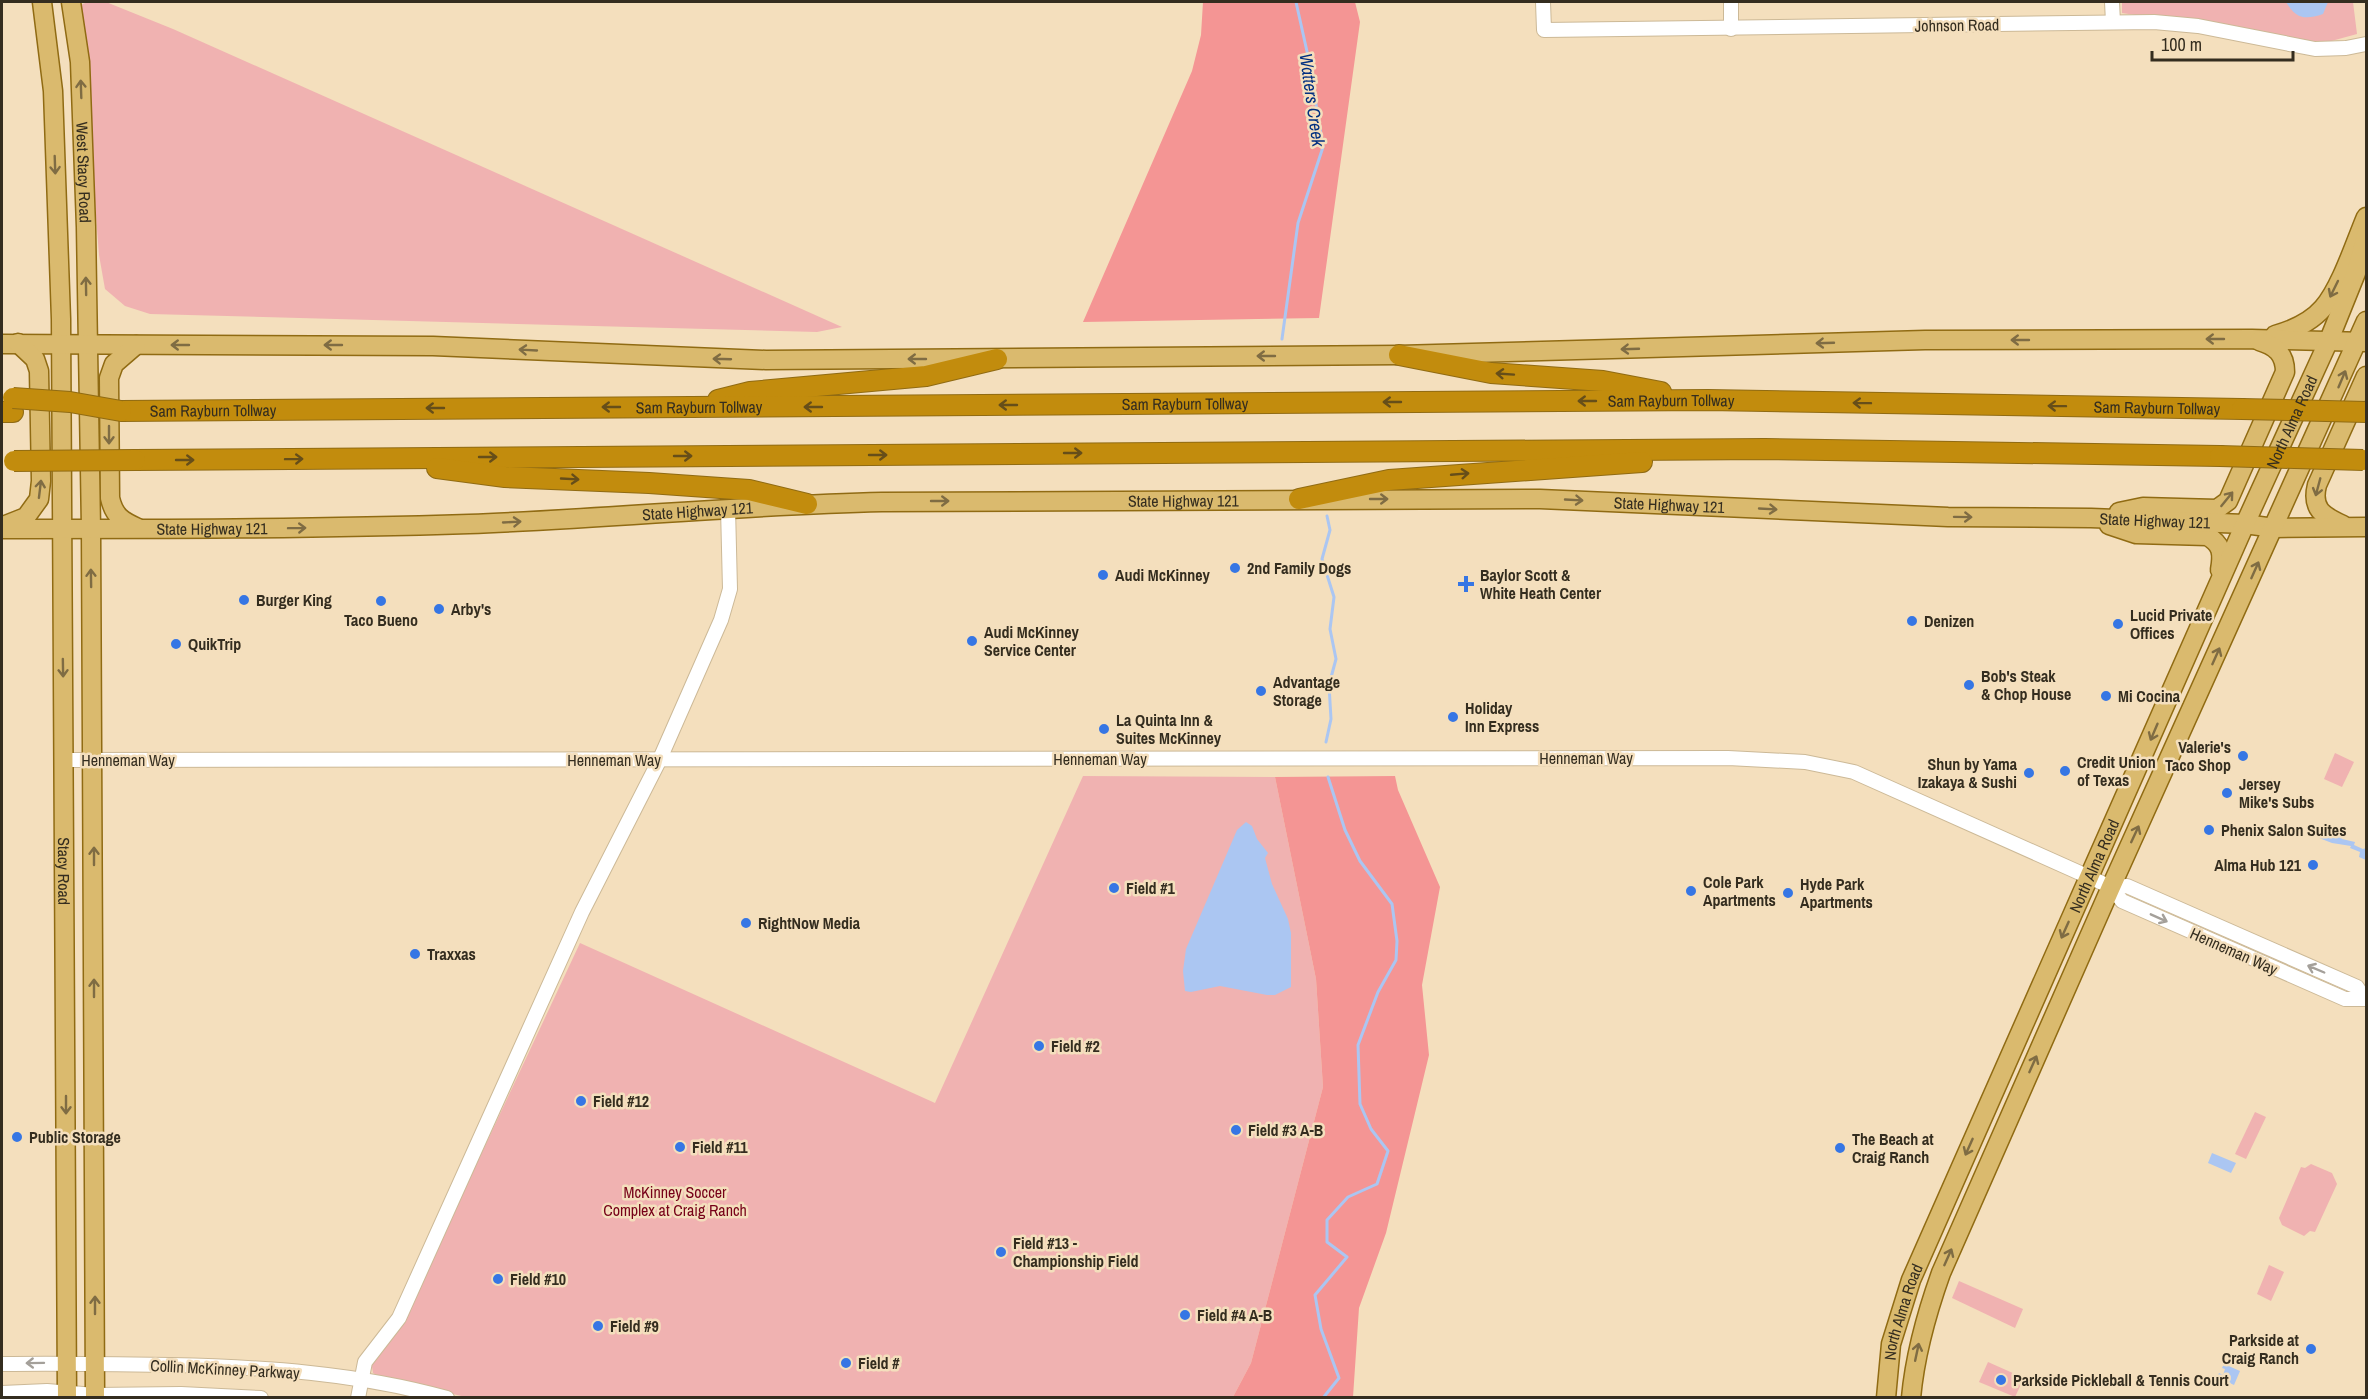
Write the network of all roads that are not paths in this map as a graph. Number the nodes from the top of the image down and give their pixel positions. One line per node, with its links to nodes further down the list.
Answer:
1 (42, 2): 9 (main road, West Stacy Road)
2 (71, 2): 10 (main road, West Stacy Road, one-way to 2)
3 (1543, 2): 7 (street, Johnson Road)
4 (1731, 2): 7 (street)
5 (2112, 2): 6 (street)
6 (2113, 22): 7 (street, Johnson Road); 8 (street, Johnson Road)
7 (1731, 29)
8 (2367, 44)
9 (53, 106): 10 (main road); 18 (main road, West Stacy Road, one-way to 18)
10 (83, 169): 19 (main road, West Stacy Road, one-way to 10)
11 (2367, 217): 14 (main road, one-way to 14)
12 (2367, 236): 15 (main road, North Alma Road)
13 (2367, 321): 16 (main road, North Alma Road)
14 (2252, 339): 15 (main road); 21 (main road, one-way to 21); 35 (main road, one-way to 14)
15 (2329, 340): 16 (main road); 36 (main road, North Alma Road)
16 (2362, 342): 40 (main road, North Alma Road, one-way to 16)
17 (10, 343): 18 (main road); 39 (main road, one-way to 17)
18 (61, 344): 19 (main road); 41 (main road, Stacy Road)
19 (87, 344): 20 (main road); 42 (main road, Stacy Road)
20 (136, 345): 22 (main road, one-way to 20); 43 (main road, one-way to 43)
21 (1400, 355): 22 (main road, one-way to 22); 24 (highway, one-way to 21)
22 (997, 359): 26 (highway)
23 (2367, 376): 37 (main road, one-way to 37)
24 (1708, 400): 26 (highway, Sam Rayburn Tollway, one-way to 26); 27 (highway, Sam Rayburn Tollway, one-way to 24, bridge)
25 (7, 405): 26 (highway, Sam Rayburn Tollway, one-way to 25, bridge)
26 (690, 407)
27 (2367, 412)
28 (1765, 449): 29 (highway, one-way to 28); 31 (highway, bridge); 32 (highway, one-way to 28)
29 (366, 458): 30 (highway, one-way to 29, bridge); 33 (highway, one-way to 33)
30 (8, 460)
31 (2365, 460)
32 (1299, 499): 33 (main road, State Highway 121, one-way to 32); 35 (main road, State Highway 121, one-way to 35)
33 (807, 504): 34 (main road, State Highway 121)
34 (728, 508): 43 (main road, State Highway 121, one-way to 34); 50 (street)
35 (2091, 518): 36 (main road, State Highway 121); 44 (main road)
36 (2245, 524): 40 (main road, State Highway 121); 44 (main road, North Alma Road)
37 (2348, 527): 38 (main road, State Highway 121); 40 (main road, State Highway 121)
38 (2367, 527)
39 (2, 528): 41 (main road, State Highway 121)
40 (2274, 528): 47 (main road, North Alma Road, one-way to 40)
41 (61, 529): 42 (main road, State Highway 121); 49 (main road, Stacy Road, one-way to 49)
42 (91, 529): 43 (main road, State Highway 121); 48 (main road, Stacy Road, one-way to 42)
43 (141, 529)
44 (2217, 588): 45 (main road, North Alma Road)
45 (2196, 635): 46 (main road, North Alma Road); 47 (main road)
46 (2171, 692): 51 (main road); 52 (main road, North Alma Road, one-way to 52)
47 (2196, 700): 51 (main road, North Alma Road)
48 (93, 759): 49 (street, Henneman Way); 50 (street, Henneman Way); 56 (main road, Stacy Road, one-way to 48)
49 (63, 760): 55 (main road, Stacy Road)
50 (659, 760): 52 (street, Henneman Way); 64 (street)
51 (2158, 785): 53 (main road, North Alma Road, one-way to 51)
52 (2089, 877): 53 (street, Henneman Way); 57 (main road, North Alma Road, one-way to 57)
53 (2111, 887): 54 (street, Henneman Way); 58 (main road, North Alma Road, one-way to 53)
54 (2365, 998)
55 (66, 1047): 56 (main road); 61 (main road, Stacy Road, one-way to 61)
56 (94, 1047): 62 (main road, Stacy Road, one-way to 56)
57 (1987, 1107): 58 (main road); 59 (main road, North Alma Road, one-way to 59)
58 (2009, 1117): 60 (main road, North Alma Road, one-way to 58)
59 (1904, 1301): 60 (main road); 71 (main road, North Alma Road)
60 (1927, 1312): 72 (main road, North Alma Road, one-way to 60)
61 (68, 1363): 62 (street, Collin McKinney Parkway); 63 (street, Collin McKinney Parkway, one-way to 63); 66 (main road, Stacy Road)
62 (95, 1363): 64 (street, Collin McKinney Parkway); 67 (main road, Stacy Road)
63 (2, 1364)
64 (360, 1379): 69 (street); 70 (street, Collin McKinney Parkway)
65 (2, 1393): 66 (street, Collin McKinney Parkway)
66 (67, 1395): 67 (street, Collin McKinney Parkway)
67 (95, 1396): 68 (street, Collin McKinney Parkway)
68 (261, 1398)
69 (358, 1398)
70 (447, 1398)
71 (1886, 1398)
72 (1911, 1398)

